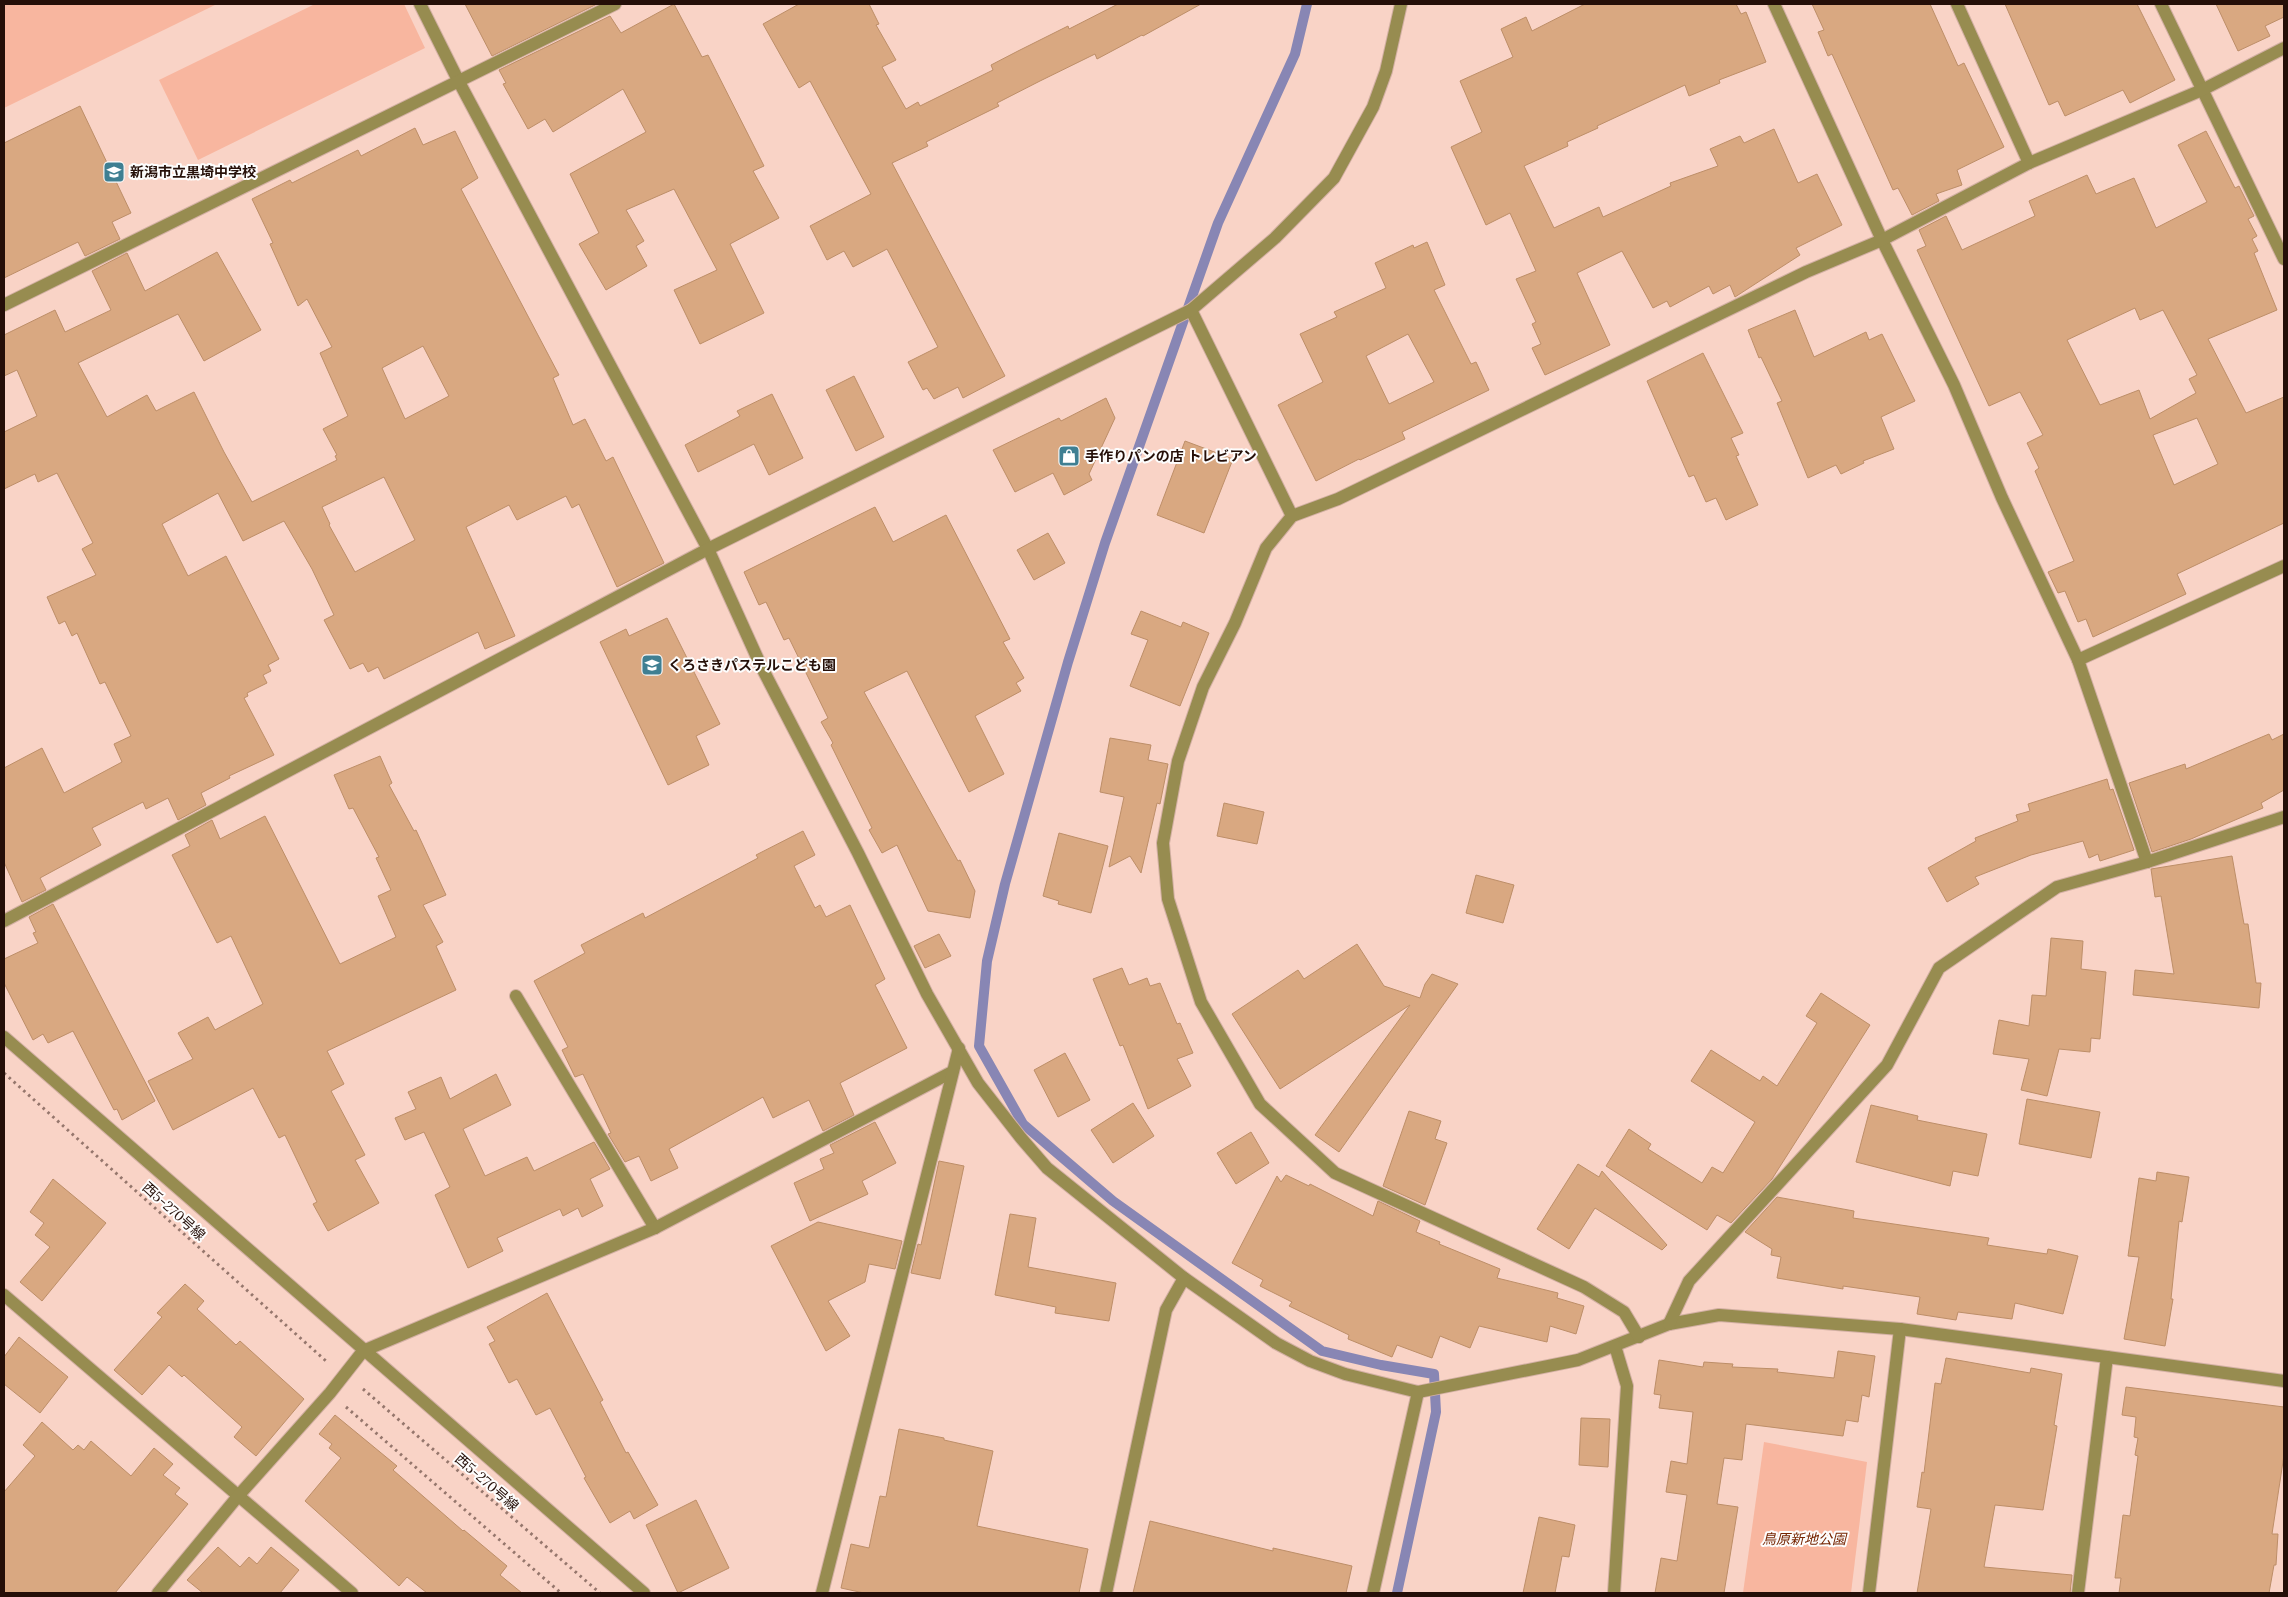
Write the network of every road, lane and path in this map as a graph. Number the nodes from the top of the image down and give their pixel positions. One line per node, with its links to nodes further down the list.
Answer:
1 (420, 4): 8 (street)
2 (615, 4): 8 (street)
3 (1401, 4): 14 (street)
4 (1774, 4): 11 (street)
5 (1957, 4): 10 (street)
6 (2161, 4): 9 (street)
7 (2284, 48): 9 (street)
8 (458, 80): 13 (street); 16 (street)
9 (2202, 90): 10 (street); 12 (street)
10 (2029, 163): 11 (street)
11 (1882, 240): 15 (street); 18 (street)
12 (2284, 259)
13 (4, 306)
14 (1191, 310): 15 (street); 16 (street)
15 (1292, 516): 32 (street)
16 (708, 549): 21 (street); 24 (street)
17 (2284, 566): 18 (street)
18 (2078, 660): 20 (street)
19 (2284, 817): 20 (street)
20 (2147, 862): 30 (street)
21 (4, 920)
22 (516, 996): 27 (street)
23 (4, 1037): 34 (street)
24 (959, 1048): 25 (street); 28 (street)
25 (952, 1072): 27 (street); 47 (street)
26 (4, 1073): 36 (path, 西5-270号線)
27 (655, 1228): 34 (street)
28 (1184, 1278): 39 (street); 48 (street)
29 (4, 1295): 41 (street)
30 (1669, 1324): 31 (street); 32 (street)
31 (1900, 1329): 35 (street); 51 (street)
32 (1638, 1337): 33 (street)
33 (1615, 1346): 39 (street); 50 (street)
34 (363, 1351): 40 (street); 46 (street)
35 (2107, 1357): 37 (street); 52 (street)
36 (330, 1364)
37 (2284, 1380)
38 (360, 1387): 45 (path, 西5-270号線)
39 (1418, 1392): 49 (street)
40 (330, 1393): 41 (street); 44 (path)
41 (239, 1495): 42 (street); 43 (street)
42 (158, 1593)
43 (352, 1593)
44 (561, 1593)
45 (600, 1593)
46 (644, 1593)
47 (822, 1593)
48 (1106, 1593)
49 (1373, 1593)
50 (1614, 1593)
51 (1869, 1593)
52 (2078, 1593)

